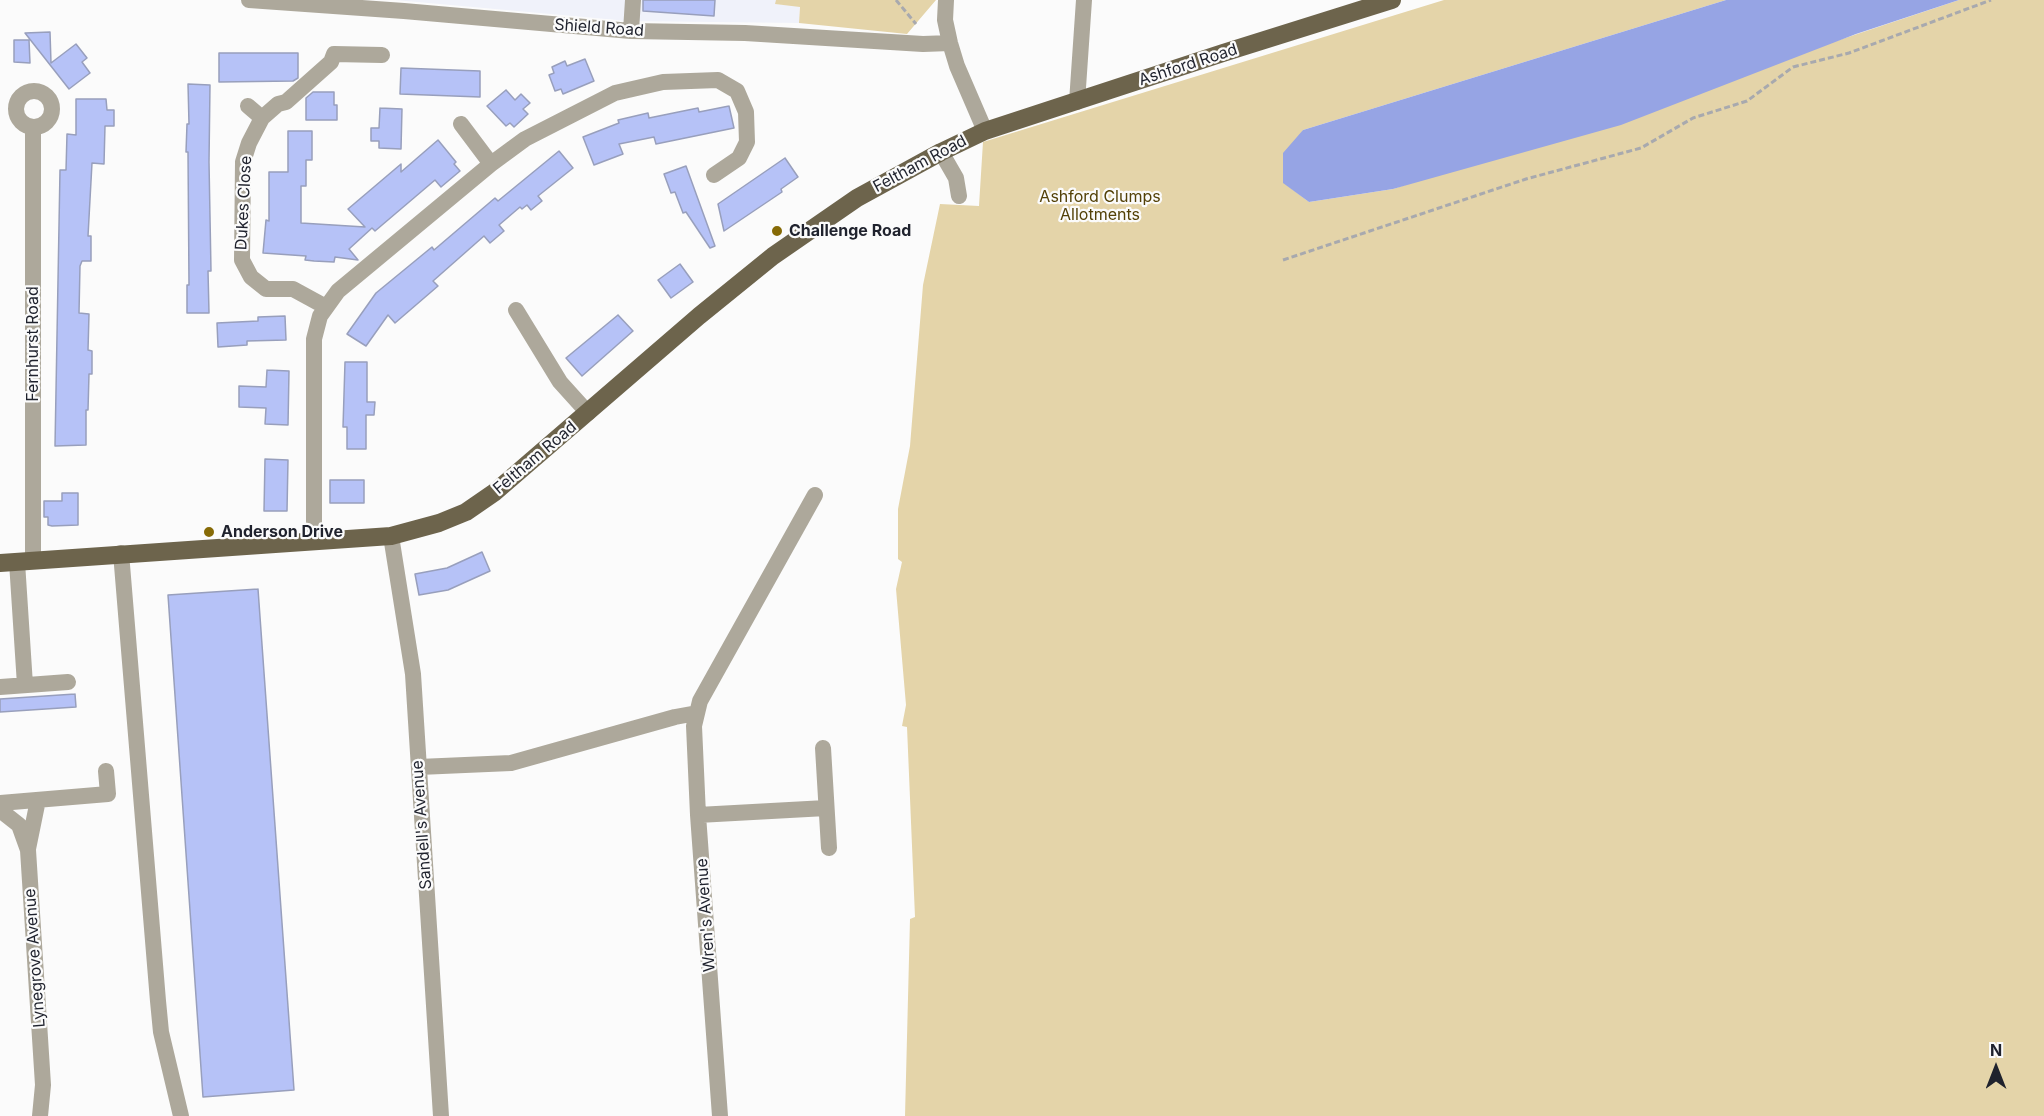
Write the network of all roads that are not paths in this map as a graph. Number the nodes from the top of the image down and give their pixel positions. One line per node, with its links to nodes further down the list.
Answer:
1 (249, 0): 6 (street, Shield Road)
2 (633, 0): 7 (street)
3 (946, 0): 8 (street)
4 (1083, 0): 10 (street)
5 (1392, 0): 10 (main road, Ashford Road)
6 (357, 4): 7 (street, Shield Road)
7 (631, 32): 8 (street, Shield Road)
8 (950, 43): 15 (street)
9 (382, 55): 12 (street, Dukes Close)
10 (1077, 102): 15 (main road, Ashford Road)
11 (248, 106): 12 (street)
12 (262, 118): 20 (street, Dukes Close)
13 (461, 124): 17 (street)
14 (33, 127): 27 (street, Fernhurst Road)
15 (985, 131): 16 (main road, Feltham Road)
16 (941, 152): 19 (street); 22 (main road, Feltham Road)
17 (492, 164): 18 (street); 20 (street)
18 (714, 175)
19 (959, 196)
20 (326, 307): 25 (street)
21 (516, 310): 22 (street)
22 (588, 413): 24 (main road, Feltham Road)
23 (815, 495): 31 (street, Wren's Avenue)
24 (391, 536): 25 (main road, Feltham Road); 33 (street, Sandell's Avenue)
25 (314, 541): 26 (main road, Feltham Road)
26 (121, 554): 27 (main road, Feltham Road); 43 (street)
27 (17, 562): 29 (street, Fernhurst Road)
28 (68, 682): 29 (street)
29 (26, 685): 30 (street)
30 (0, 687)
31 (697, 713): 33 (street); 39 (street, Wren's Avenue)
32 (823, 748): 37 (street)
33 (419, 767): 44 (street, Sandell's Avenue)
34 (106, 771): 35 (street)
35 (38, 800): 36 (street); 41 (street)
36 (0, 803)
37 (826, 808): 39 (street); 40 (street)
38 (0, 810): 41 (street, Lynegrove Avenue)
39 (698, 814): 45 (street, Wren's Avenue)
40 (829, 848)
41 (28, 850): 42 (street, Lynegrove Avenue)
42 (40, 1116)
43 (181, 1116)
44 (441, 1116)
45 (720, 1116)

